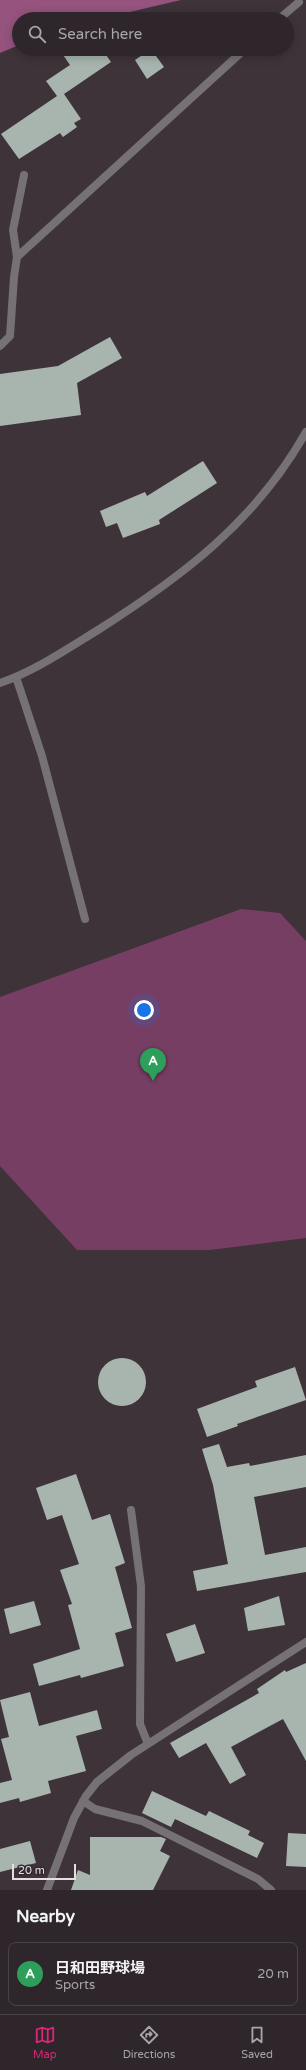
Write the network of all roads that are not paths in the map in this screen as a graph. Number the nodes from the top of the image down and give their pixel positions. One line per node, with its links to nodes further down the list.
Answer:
1 (298, 1): 2 (street); 3 (street)
2 (306, 8)
3 (286, 12)
4 (237, 56): 6 (street)
5 (24, 175): 6 (street)
6 (17, 256): 7 (street)
7 (0, 346)
8 (306, 432): 9 (street)
9 (16, 677): 10 (street); 11 (street)
10 (0, 683)
11 (85, 919)
12 (131, 1510): 14 (street)
13 (306, 1642): 14 (street)
14 (148, 1744): 15 (street)
15 (83, 1801): 16 (street); 17 (street)
16 (47, 1890)
17 (271, 1890)

